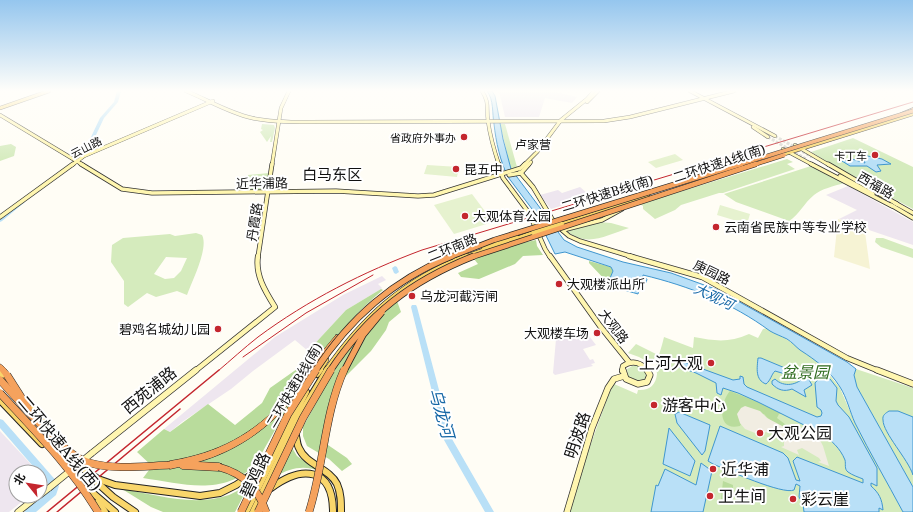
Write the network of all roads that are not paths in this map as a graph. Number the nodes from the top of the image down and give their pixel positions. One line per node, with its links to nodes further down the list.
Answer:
1 (0, 115): 23 (street, 近华浦路)
2 (181, 115): 23 (street, 云山路)
3 (243, 115): 16 (street)
4 (281, 115): 16 (street, 丹霞路)
5 (489, 115): 14 (street, 大观路)
6 (568, 115): 15 (street)
7 (569, 115): 15 (street)
8 (635, 115): 15 (street)
9 (732, 115): 18 (street)
10 (734, 115): 17 (street)
11 (903, 115): 37 (highway, 二环快速B线(南), bridge)
12 (903, 115): 19 (main road, 二环南路)
13 (904, 115): 35 (highway, 二环快速A线(南), bridge)
14 (489, 120): 15 (street); 16 (street); 25 (street, 大观路)
15 (562, 120): 24 (street)
16 (280, 121): 26 (street, 丹霞路)
17 (775, 136)
18 (768, 137)
19 (798, 147): 20 (main road, 二环南路); 27 (street)
20 (786, 151): 29 (street); 34 (main road, 二环南路, bridge)
21 (812, 157): 27 (street, 西福路)
22 (806, 159): 29 (street, 西福路)
23 (76, 161): 26 (street, 近华浦路); 31 (street, 云山路)
24 (519, 171): 25 (street, 近华浦路); 33 (street, 庚园路)
25 (504, 174): 26 (street, 近华浦路); 38 (street, 大观路)
26 (269, 192): 36 (street, 丹霞路)
27 (897, 204): 30 (street, 西福路)
28 (631, 205): 33 (street)
29 (892, 206): 32 (street, 西福路)
30 (913, 213)
31 (0, 217)
32 (913, 218)
33 (563, 230): 43 (street, 庚园路)
34 (532, 232): 45 (main road, 二环南路); 47 (main road, 二环南路)
35 (421, 280): 62 (highway, 二环快速A线(南), bridge); 64 (highway, bridge)
36 (275, 307): 50 (street, 西苑浦路, bridge)
37 (346, 328): 48 (highway, bridge); 59 (highway, 二环快速B线(南), bridge)
38 (629, 362): 41 (street); 41 (street)
39 (0, 367): 46 (highway, bridge)
40 (0, 374): 49 (main road)
41 (624, 376): 67 (street, 明波路)
42 (0, 380): 46 (highway, bridge)
43 (913, 384)
44 (1, 396): 51 (main road); 55 (highway, 二环快速A线(西), bridge)
45 (303, 407): 61 (main road, 碧鸡路); 66 (main road)
46 (32, 414): 48 (highway, bridge)
47 (290, 421): 49 (main road); 60 (main road, 碧鸡路)
48 (170, 465): 63 (highway, bridge)
49 (85, 470): 58 (main road)
50 (48, 489)
51 (90, 491): 54 (main road); 56 (main road); 57 (main road)
52 (28, 504): 53 (street, 西苑浦路)
53 (18, 512)
54 (93, 512)
55 (98, 512)
56 (106, 512)
57 (115, 512)
58 (135, 512)
59 (241, 512)
60 (246, 512)
61 (253, 512): 65 (main road)
62 (258, 512)
63 (266, 512)
64 (309, 512)
65 (333, 512)
66 (341, 512)
67 (567, 512)

